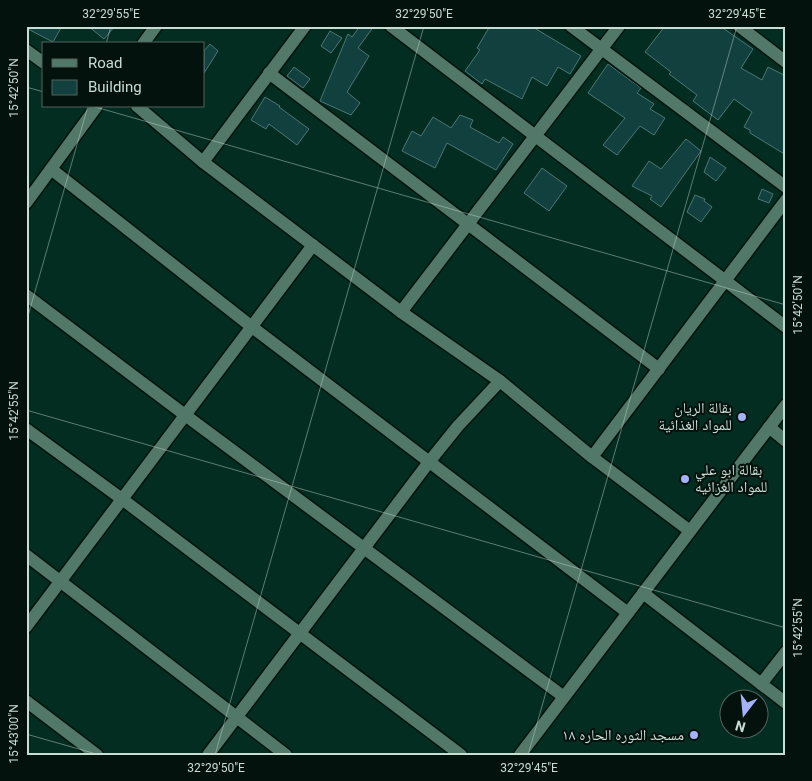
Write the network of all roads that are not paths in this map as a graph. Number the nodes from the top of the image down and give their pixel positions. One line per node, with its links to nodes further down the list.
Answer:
1 (156, 26): 7 (street)
2 (305, 26): 12 (street)
3 (391, 26): 15 (street)
4 (571, 26): 8 (street)
5 (619, 26): 8 (street)
6 (739, 26): 11 (street)
7 (144, 42)
8 (602, 49): 15 (street); 18 (street)
9 (26, 50): 10 (street)
10 (42, 62)
11 (786, 62)
12 (269, 72): 16 (street); 21 (street)
13 (96, 108): 17 (street)
14 (139, 108): 16 (street)
15 (535, 136): 21 (street); 23 (street)
16 (203, 162): 22 (street)
17 (51, 169): 19 (street); 26 (street)
18 (786, 187)
19 (29, 195)
20 (786, 200): 23 (street)
21 (468, 224): 25 (street); 28 (street)
22 (313, 245): 25 (street); 26 (street)
23 (725, 281): 27 (street); 28 (street)
24 (26, 294): 31 (street)
25 (401, 312): 29 (street)
26 (252, 327): 31 (street); 36 (street)
27 (786, 327)
28 (658, 369): 35 (street)
29 (500, 381): 35 (street); 36 (street)
30 (786, 405): 32 (street)
31 (185, 415): 37 (street); 39 (street)
32 (769, 427): 34 (street); 38 (street)
33 (26, 429): 37 (street)
34 (786, 441)
35 (592, 457): 38 (street)
36 (429, 462): 39 (street); 43 (street)
37 (122, 499): 41 (street); 45 (street)
38 (690, 531): 42 (street)
39 (363, 548): 45 (street); 48 (street)
40 (26, 555): 41 (street)
41 (61, 581): 44 (street); 51 (street)
42 (643, 593): 43 (street); 47 (street)
43 (628, 613): 48 (street)
44 (26, 628)
45 (299, 633): 51 (street); 56 (street)
46 (786, 652): 47 (street)
47 (761, 684): 50 (street)
48 (564, 697): 52 (street)
49 (26, 701): 53 (street)
50 (786, 703)
51 (236, 717): 54 (street); 55 (street)
52 (521, 754)
53 (97, 755)
54 (208, 755)
55 (286, 755)
56 (461, 755)

